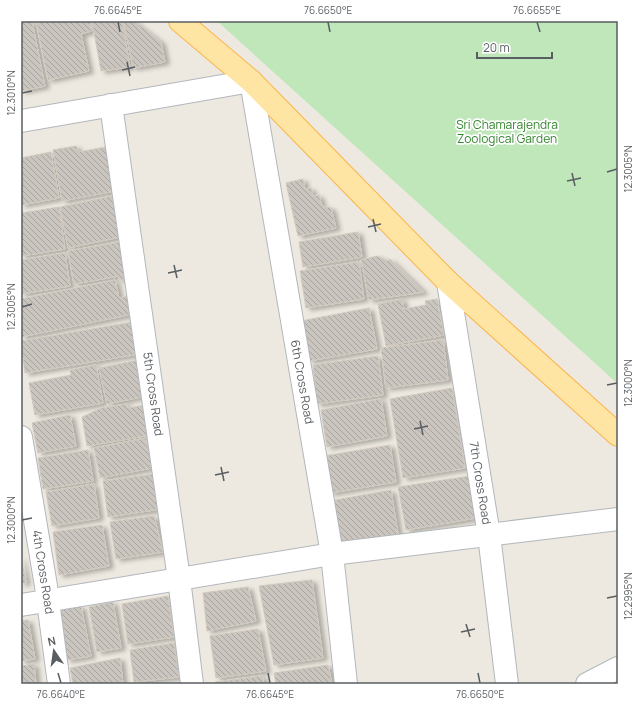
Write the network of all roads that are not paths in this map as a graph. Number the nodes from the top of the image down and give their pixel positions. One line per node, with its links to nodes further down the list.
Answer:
1 (180, 21): 2 (main road)
2 (251, 81): 3 (street); 5 (main road); 10 (street, 6th Cross Road)
3 (111, 105): 4 (street); 11 (street, 5th Cross Road)
4 (21, 121)
5 (448, 282): 6 (main road); 9 (street, 7th Cross Road)
6 (618, 435)
7 (21, 437): 12 (street, 4th Cross Road)
8 (618, 519): 9 (street)
9 (489, 535): 10 (street); 18 (street, 7th Cross Road)
10 (332, 554): 11 (street); 17 (street, 6th Cross Road)
11 (179, 579): 12 (street); 16 (street, 5th Cross Road)
12 (48, 600): 13 (street); 15 (street, 4th Cross Road)
13 (21, 605)
14 (618, 668): 19 (street)
15 (58, 684)
16 (192, 684)
17 (346, 684)
18 (507, 684)
19 (587, 684)

